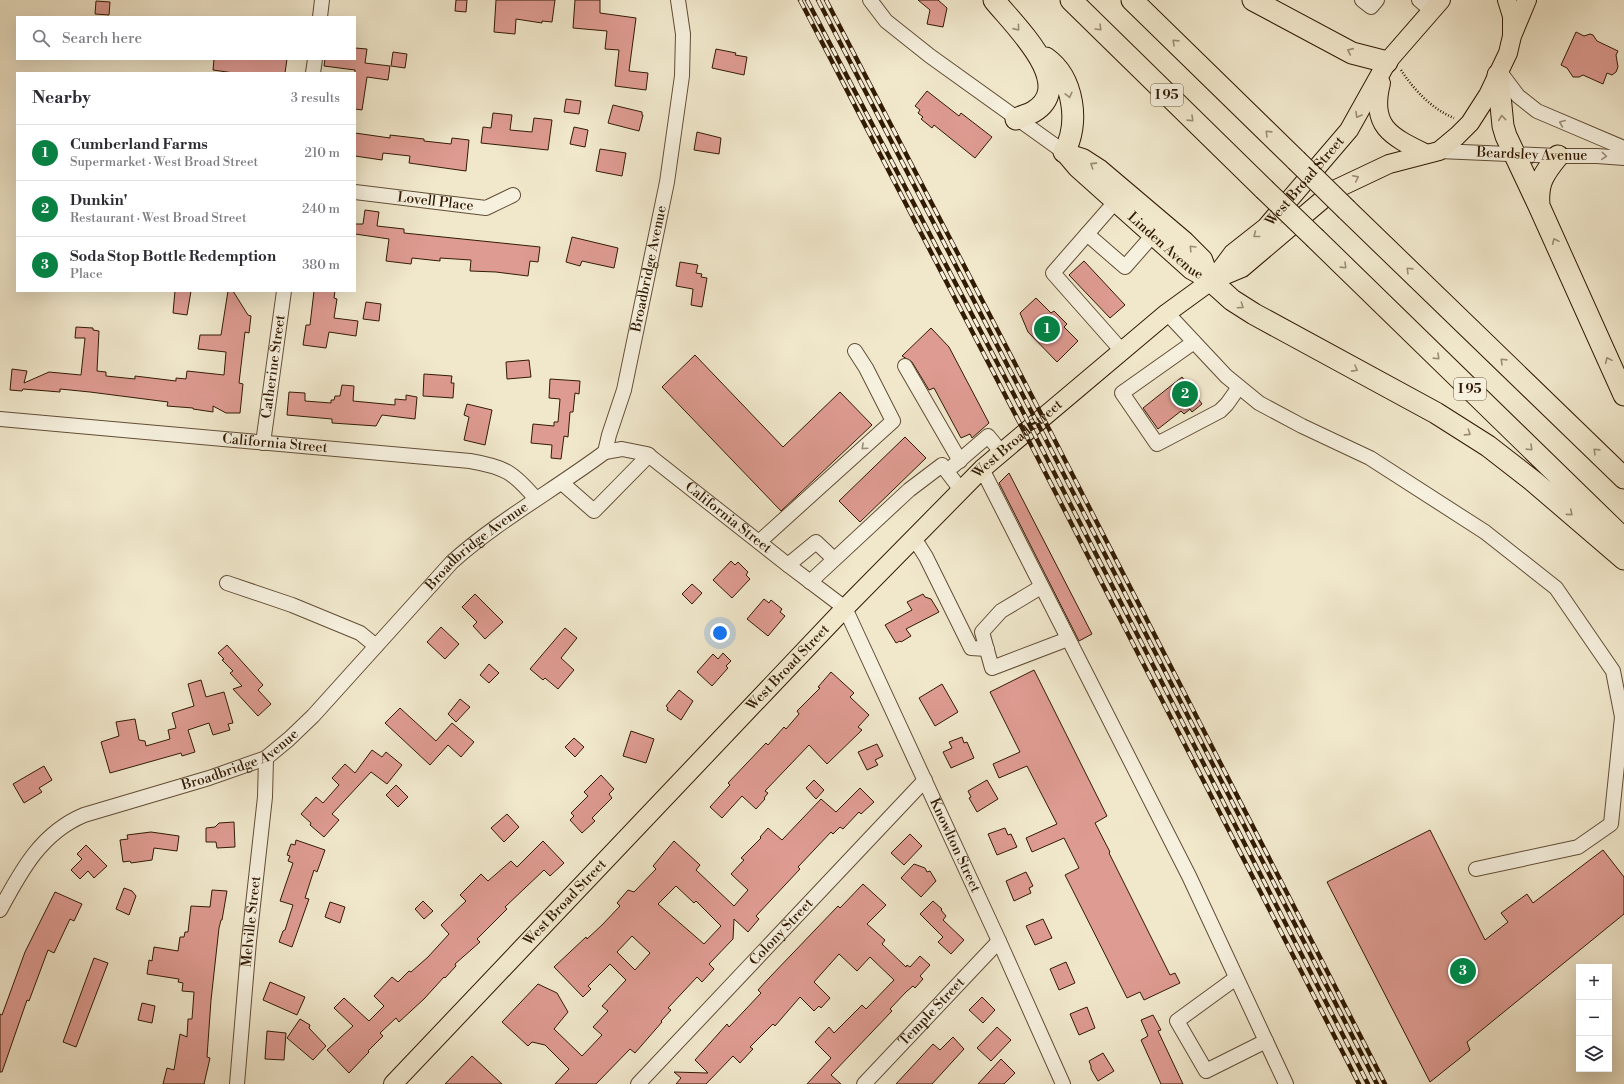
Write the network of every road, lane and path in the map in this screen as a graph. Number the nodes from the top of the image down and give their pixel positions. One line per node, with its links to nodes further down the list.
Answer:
1 (322, 0): 13 (street)
2 (678, 0): 45 (street, Broadbridge Avenue)
3 (870, 0): 20 (street, Linden Avenue)
4 (994, 0): 15 (highway, one-way to 15)
5 (1071, 0): 56 (highway, I 95, one-way to 56, bridge)
6 (1132, 0): 51 (highway, one-way to 6, bridge)
7 (1253, 0): 17 (highway, one-way to 7)
8 (1362, 0): 9 (street)
9 (1377, 0)
10 (1507, 0): 14 (main road, West Broad Street)
11 (1527, 0): 14 (main road, West Broad Street)
12 (1434, 4): 17 (main road, West Broad Street)
13 (320, 16)
14 (1512, 36): 19 (main road, West Broad Street)
15 (1038, 54): 20 (highway); 23 (highway, one-way to 23)
16 (315, 60): 18 (street)
17 (1391, 67): 21 (path); 24 (main road, West Broad Street); 34 (main road, West Broad Street, one-way to 34)
18 (313, 72)
19 (1499, 74): 22 (street, Beardsley Avenue, one-way to 19); 24 (main road, West Broad Street); 25 (highway, one-way to 19)
20 (1016, 119): 23 (street, Linden Avenue)
21 (1459, 120)
22 (1624, 148)
23 (1064, 152): 30 (main road, Linden Avenue); 34 (main road, Linden Avenue, one-way to 23)
24 (1432, 152): 25 (street, Beardsley Avenue); 34 (main road, West Broad Street, one-way to 24)
25 (1515, 154): 26 (street, Beardsley Avenue); 31 (highway)
26 (1558, 156): 27 (street, Beardsley Avenue, one-way to 27); 31 (highway)
27 (1624, 158)
28 (356, 192): 29 (street, Lovell Place)
29 (512, 195)
30 (1115, 202): 32 (street); 33 (main road, Linden Avenue)
31 (1539, 206): 42 (highway, one-way to 31)
32 (1087, 234): 33 (street); 39 (street)
33 (1153, 235): 34 (main road, Linden Avenue)
34 (1211, 281): 36 (main road, West Broad Street); 59 (highway, one-way to 59)
35 (284, 292): 44 (street, Catherine Street)
36 (1167, 313): 37 (street); 39 (main road, West Broad Street)
37 (1194, 342): 41 (street); 41 (street)
38 (855, 351): 57 (street, one-way to 57)
39 (1122, 351): 46 (main road, West Broad Street)
40 (905, 366): 48 (street)
41 (1239, 387): 70 (street)
42 (1624, 395)
43 (0, 419): 44 (street, California Street)
44 (263, 443): 54 (street, California Street)
45 (605, 452): 47 (street, California Street); 52 (street, Broadbridge Avenue)
46 (1002, 453): 48 (street); 49 (main road, West Broad Street)
47 (649, 455): 52 (street); 57 (street, California Street)
48 (960, 461): 50 (street)
49 (982, 469): 53 (main road, West Broad Street); 63 (street)
50 (947, 472): 53 (street); 58 (street)
51 (1624, 478)
52 (562, 482): 54 (street, Broadbridge Avenue)
53 (961, 490): 55 (main road, West Broad Street)
54 (536, 499): 66 (street, Broadbridge Avenue)
55 (914, 538): 64 (main road, West Broad Street); 67 (street)
56 (1624, 539)
57 (759, 542): 60 (street, California Street)
58 (834, 559): 60 (street); 61 (street)
59 (1624, 559)
60 (788, 565): 61 (street, California Street)
61 (810, 582): 64 (street, California Street)
62 (227, 583): 66 (street)
63 (1041, 587): 65 (street); 67 (street)
64 (845, 608): 69 (street, Knowlton Street); 76 (main road, West Broad Street)
65 (1068, 639): 67 (street); 73 (street)
66 (376, 646): 68 (street, Broadbridge Avenue)
67 (987, 649)
68 (266, 758): 71 (street, Broadbridge Avenue); 75 (street, Melville Street)
69 (925, 780): 72 (street, Knowlton Street); 77 (street, Colony Street)
70 (1476, 869)
71 (0, 910)
72 (999, 941): 78 (street, Temple Street); 79 (street, Knowlton Street)
73 (1236, 978): 74 (street); 74 (street)
74 (1266, 1041): 80 (street)
75 (237, 1084)
76 (393, 1084)
77 (638, 1084)
78 (864, 1084)
79 (1063, 1084)
80 (1286, 1084)

